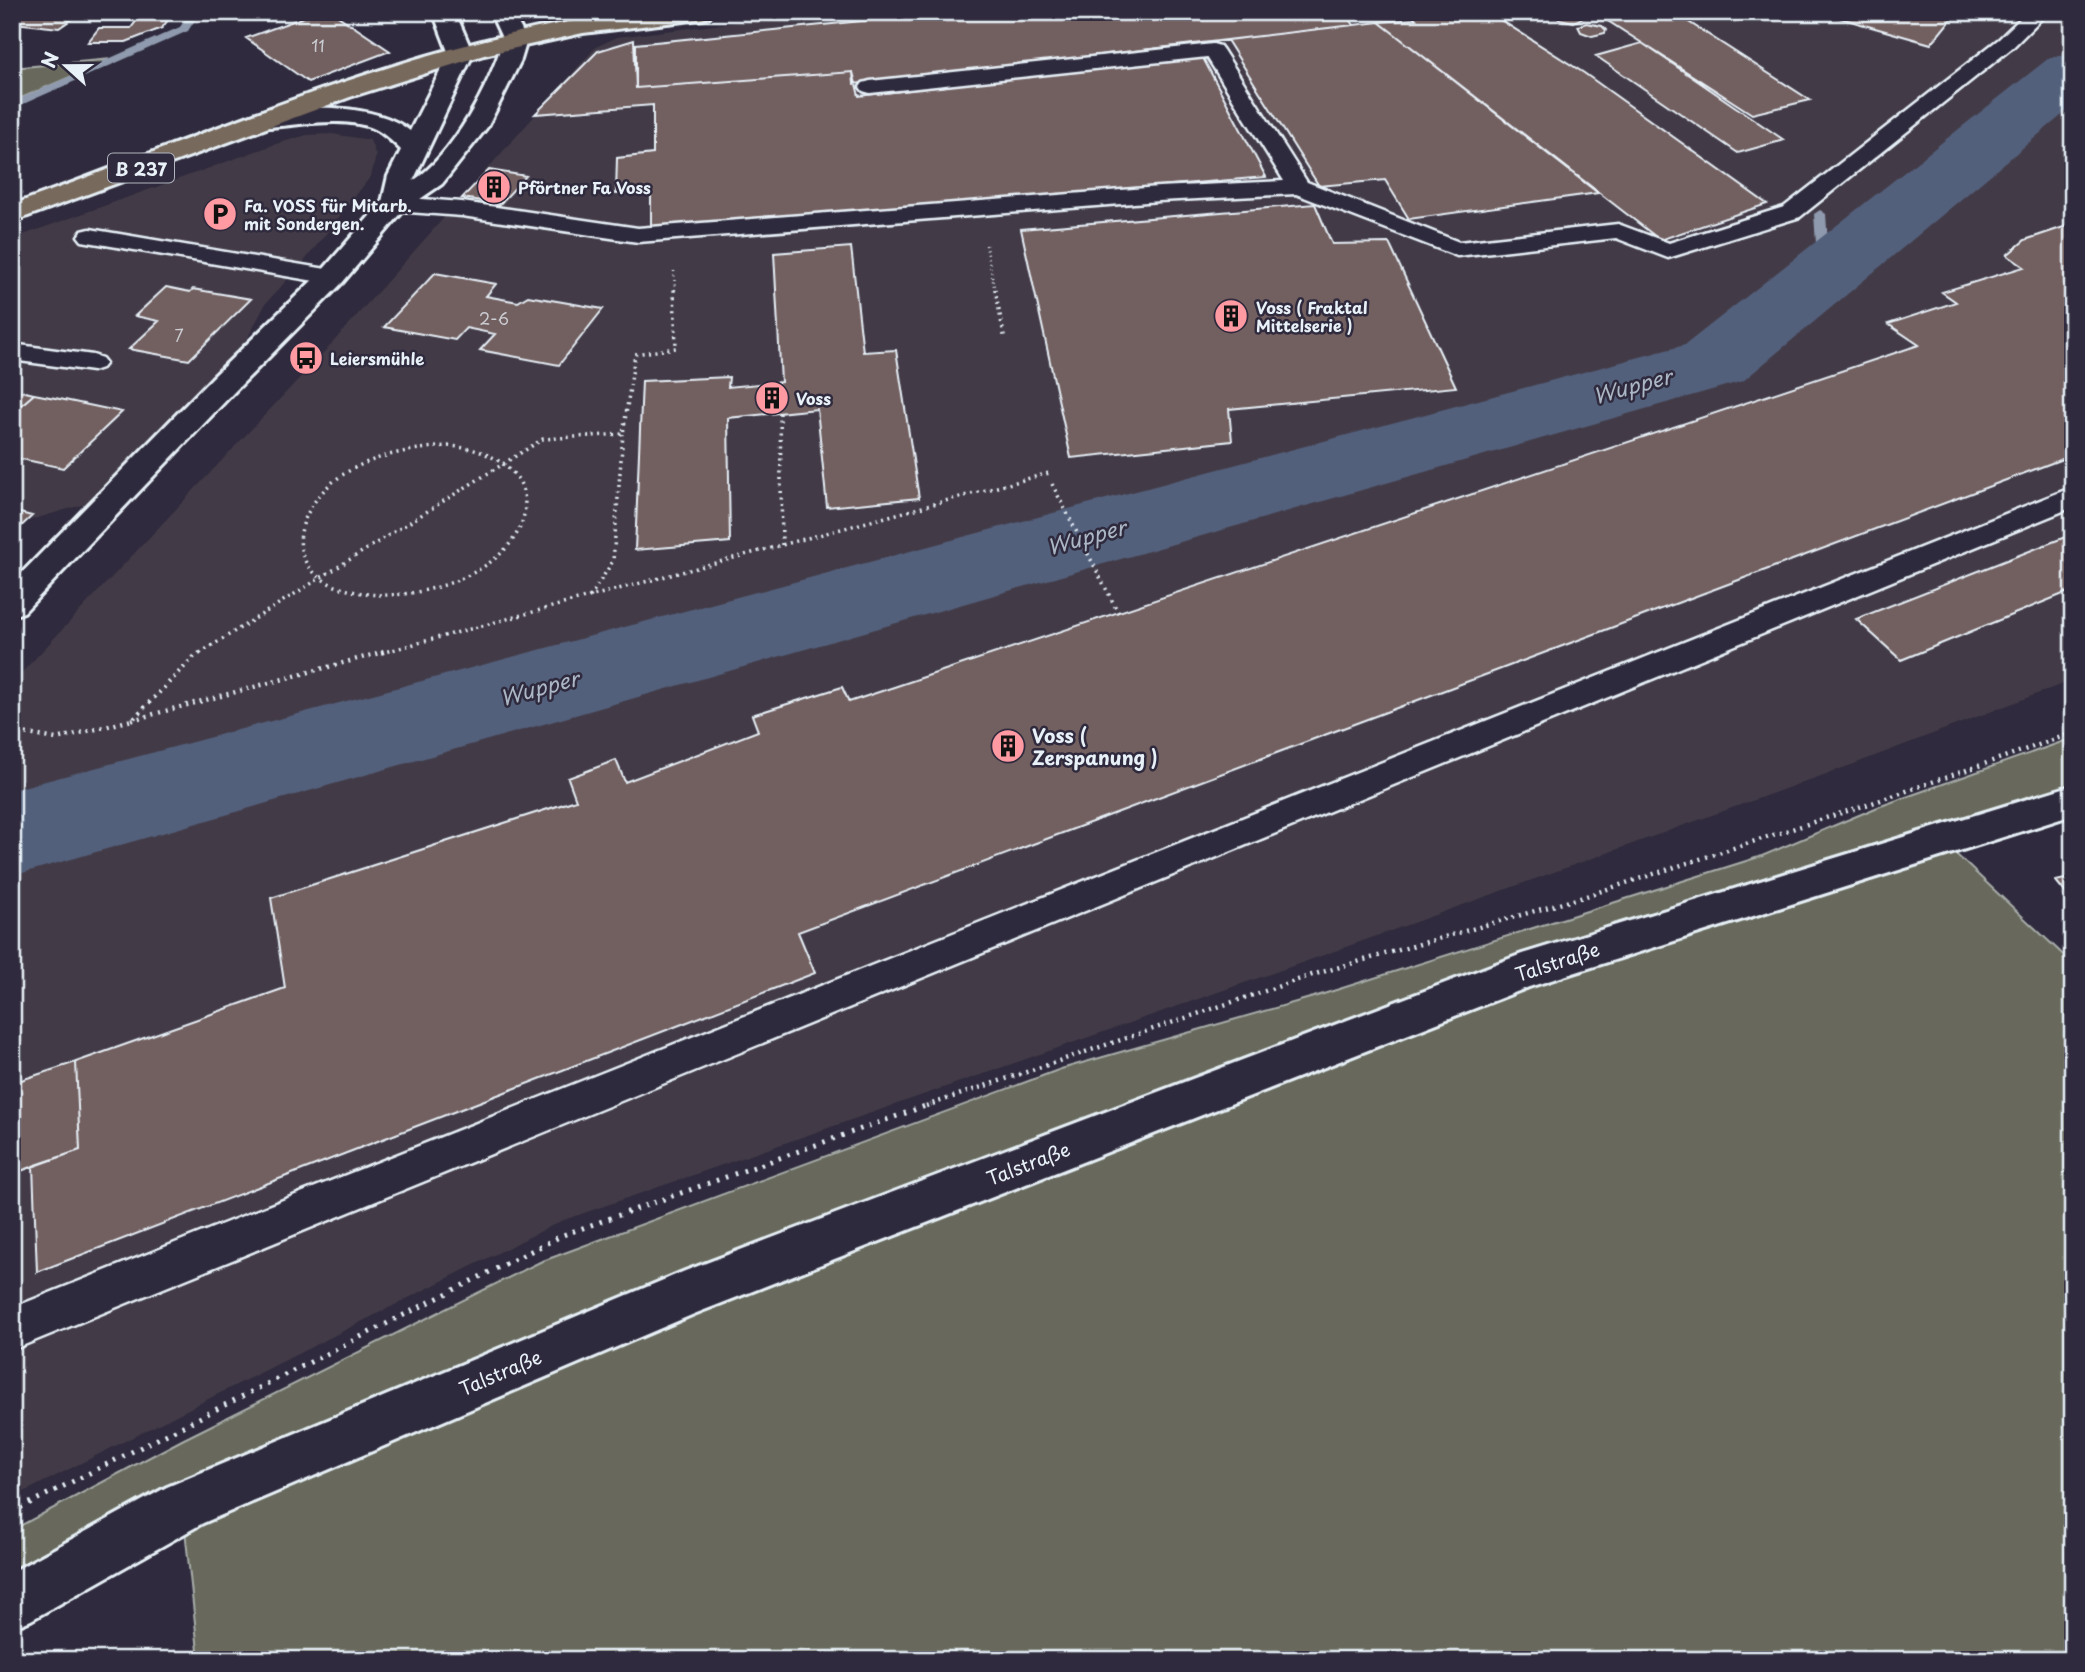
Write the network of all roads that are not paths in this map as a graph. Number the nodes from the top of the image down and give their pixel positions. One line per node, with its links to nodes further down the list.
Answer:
1 (444, 12): 7 (main road)
2 (501, 12): 6 (main road)
3 (701, 12): 5 (main road, B 237)
4 (2038, 12): 11 (lane)
5 (593, 18): 6 (main road, B 237)
6 (514, 40): 7 (main road, B 237); 12 (main road)
7 (461, 54): 9 (main road, B 237); 10 (main road)
8 (870, 87): 11 (lane)
9 (270, 120): 10 (main road); 13 (main road, B 237)
10 (416, 150): 12 (main road)
11 (1299, 187): 12 (lane)
12 (395, 204): 15 (main road)
13 (12, 214)
14 (90, 236): 15 (lane)
15 (332, 277): 19 (main road)
16 (12, 352): 17 (lane)
17 (93, 363)
18 (2073, 496): 21 (lane)
19 (12, 604)
20 (2073, 800): 22 (main road, Talstraße)
21 (12, 1329)
22 (12, 1601)

